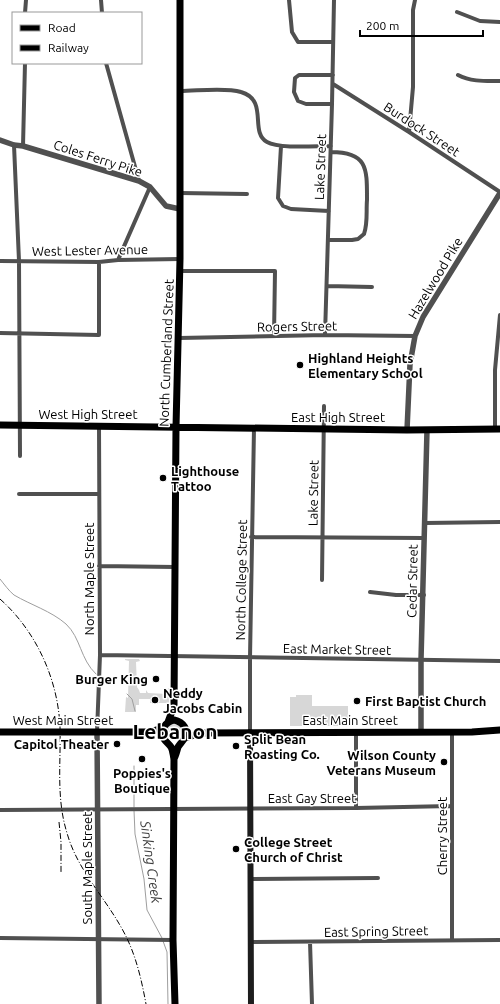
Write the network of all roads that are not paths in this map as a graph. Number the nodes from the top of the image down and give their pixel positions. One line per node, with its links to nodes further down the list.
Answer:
1 (26, 0): 7 (street)
2 (101, 0): 8 (street)
3 (180, 0): 18 (main road, North Cumberland Street)
4 (289, 0): 11 (street)
5 (334, 0): 11 (street, Lake Street)
6 (415, 0): 20 (street)
7 (25, 12)
8 (102, 12)
9 (457, 12): 10 (street)
10 (500, 22)
11 (333, 42): 14 (street, Lake Street)
12 (25, 64): 23 (street)
13 (106, 64): 27 (street)
14 (333, 75): 17 (street, Lake Street); 19 (street)
15 (458, 75): 16 (street)
16 (500, 81)
17 (332, 84): 19 (street, Lake Street); 20 (street, Burdock Street)
18 (180, 91): 24 (street); 30 (main road, North Cumberland Street)
19 (332, 104): 25 (street, Lake Street)
20 (409, 132): 29 (street, Burdock Street)
21 (0, 140): 22 (street, Coles Ferry Pike)
22 (14, 145): 23 (street, Coles Ferry Pike); 38 (street)
23 (23, 146): 27 (street, Coles Ferry Pike)
24 (281, 146): 25 (street); 33 (street)
25 (330, 146): 26 (street, Lake Street)
26 (331, 152): 33 (street, Lake Street); 34 (street)
27 (139, 181): 28 (street, Coles Ferry Pike)
28 (150, 187): 32 (street, Coles Ferry Pike); 36 (street)
29 (500, 192): 48 (street, Hazelwood Pike)
30 (180, 193): 31 (street); 32 (main road, North Cumberland Street)
31 (247, 194)
32 (180, 209): 35 (main road, North Cumberland Street)
33 (329, 211): 34 (street, Lake Street)
34 (328, 240): 41 (street, Lake Street)
35 (180, 259): 36 (street, West Lester Avenue); 40 (main road, North Cumberland Street)
36 (118, 260): 39 (street, West Lester Avenue)
37 (0, 261): 38 (street, West Lester Avenue)
38 (19, 261): 39 (street, West Lester Avenue); 45 (street)
39 (99, 262): 45 (street)
40 (180, 271): 47 (street); 49 (main road, North Cumberland Street)
41 (327, 286): 42 (street); 46 (street, Lake Street)
42 (372, 287)
43 (500, 315): 57 (street)
44 (0, 333): 45 (street)
45 (20, 334): 52 (street)
46 (325, 335): 47 (street, Rogers Street); 48 (street, Rogers Street)
47 (274, 336): 49 (street, Rogers Street)
48 (415, 336): 58 (street, Hazelwood Pike)
49 (179, 338): 54 (main road, North Cumberland Street)
50 (324, 406): 56 (street, Lake Street)
51 (0, 425): 52 (main road, West High Street)
52 (20, 425): 53 (main road, West High Street); 60 (street)
53 (99, 426): 54 (main road, West High Street); 62 (street, North Maple Street)
54 (176, 426): 55 (main road, East High Street); 69 (main road, North Cumberland Street)
55 (254, 428): 56 (main road, East High Street); 65 (street, North College Street)
56 (324, 429): 58 (main road, East High Street); 66 (street, Lake Street)
57 (498, 429): 59 (main road, East High Street)
58 (407, 430): 59 (main road, East High Street)
59 (427, 430): 64 (street, Cedar Street)
60 (20, 456)
61 (19, 494): 62 (street)
62 (99, 494): 68 (street, North Maple Street)
63 (500, 522): 64 (street)
64 (425, 523): 67 (street, Cedar Street)
65 (252, 537): 66 (street); 75 (street, North College Street)
66 (323, 537): 67 (street); 70 (street, Lake Street)
67 (424, 538): 72 (street, Cedar Street)
68 (99, 566): 69 (street); 73 (street, North Maple Street)
69 (175, 567): 74 (main road, North Cumberland Street)
70 (322, 580)
71 (370, 592): 72 (street)
72 (424, 595): 76 (street, Cedar Street)
73 (100, 655): 74 (street, East Market Street); 84 (street, North Maple Street)
74 (175, 656): 75 (street, East Market Street); 78 (main road, North Cumberland Street)
75 (250, 658): 76 (street, East Market Street); 86 (street, North College Street)
76 (421, 660): 77 (street, East Market Street); 88 (street, Cedar Street)
77 (500, 661)
78 (174, 706): 79 (main road, North Cumberland Street); 80 (main road, North Cumberland Street)
79 (168, 722): 80 (main road); 81 (main road)
80 (182, 724): 90 (main road, East Main Street); 92 (main road)
81 (163, 728): 85 (main road, West Main Street); 91 (main road)
82 (500, 730): 89 (main road, East Main Street)
83 (0, 732): 84 (main road, West Main Street)
84 (97, 732): 85 (main road, West Main Street); 97 (street, South Maple Street)
85 (150, 732): 91 (main road, West Main Street)
86 (250, 732): 87 (main road, East Main Street); 90 (main road, East Main Street); 95 (main road)
87 (356, 732): 88 (main road, East Main Street); 96 (street)
88 (421, 732): 89 (main road, East Main Street)
89 (452, 732): 94 (street, Cherry Street)
90 (201, 733): 92 (main road, East Main Street)
91 (166, 740): 92 (main road); 93 (main road)
92 (183, 740): 93 (main road)
93 (174, 759): 98 (main road)
94 (451, 806): 96 (street, East Gay Street); 105 (street, Cherry Street)
95 (251, 808): 96 (street, East Gay Street); 98 (street, East Gay Street); 101 (main road)
96 (356, 808)
97 (98, 809): 98 (street, East Gay Street); 99 (street, East Gay Street); 103 (street, South Maple Street)
98 (174, 809): 104 (main road)
99 (0, 810)
100 (378, 878): 101 (street)
101 (251, 879): 107 (main road)
102 (0, 938): 103 (street)
103 (99, 939): 104 (street); 109 (street, South Maple Street)
104 (169, 940): 110 (main road)
105 (452, 940): 106 (street, East Spring Street); 108 (street, East Spring Street)
106 (500, 940)
107 (251, 942): 108 (street, East Spring Street); 111 (main road)
108 (310, 942): 112 (street)
109 (99, 1004)
110 (175, 1004)
111 (251, 1004)
112 (312, 1004)

